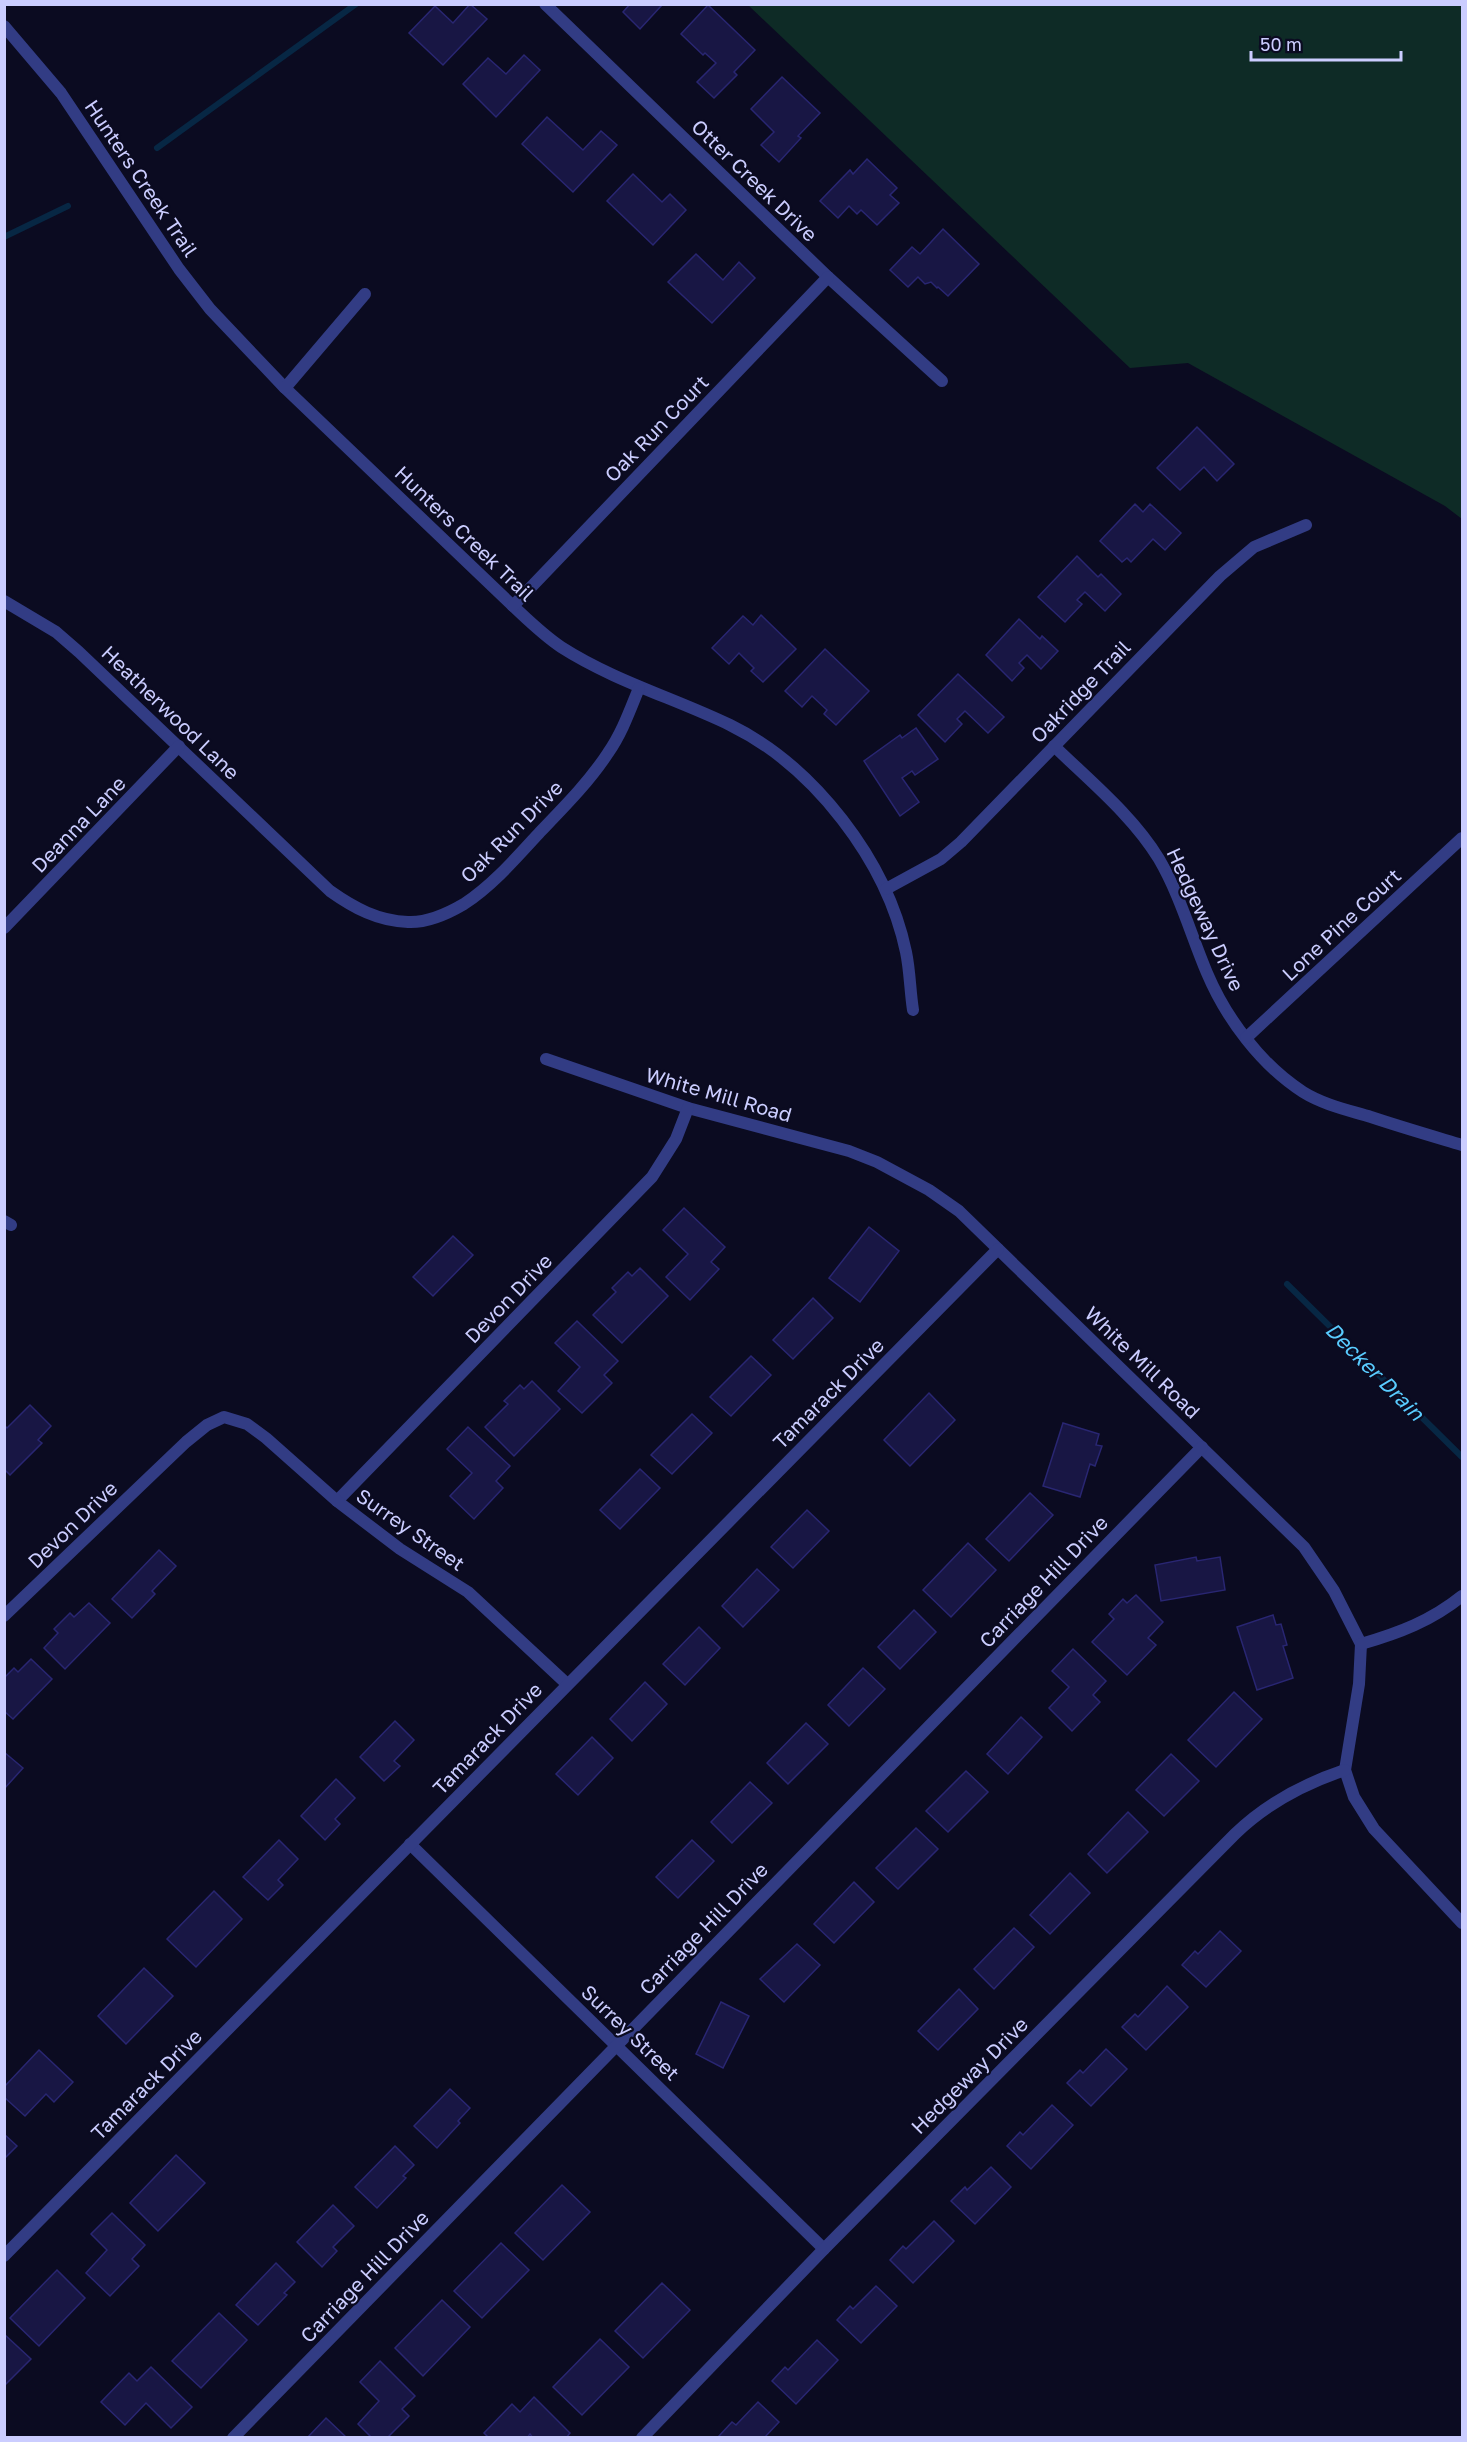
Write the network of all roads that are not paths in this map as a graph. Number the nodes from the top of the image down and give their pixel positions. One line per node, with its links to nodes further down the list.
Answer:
1 (545, 4): 3 (street, Otter Creek Drive)
2 (4, 26): 6 (street, Hunters Creek Trail)
3 (828, 277): 5 (street, Otter Creek Drive); 9 (street, Oak Run Court)
4 (365, 294): 6 (street)
5 (942, 381)
6 (285, 388): 9 (street, Hunters Creek Trail)
7 (1306, 525): 12 (street, Oakridge Trail)
8 (4, 601): 11 (street, Heatherwood Lane)
9 (513, 606): 10 (street, Hunters Creek Trail)
10 (639, 687): 14 (street, Oak Run Drive); 15 (street, Hunters Creek Trail)
11 (179, 746): 14 (street, Heatherwood Lane); 16 (street, Deanna Lane)
12 (1054, 746): 15 (street, Oakridge Trail); 18 (street, Hedgeway Drive)
13 (1462, 838): 18 (street, Lone Pine Court)
14 (302, 864)
15 (886, 889): 17 (street, Hunters Creek Trail)
16 (4, 928)
17 (913, 1010)
18 (1246, 1038): 21 (street, Hedgeway Drive)
19 (546, 1059): 20 (street, White Mill Road)
20 (688, 1108): 22 (street, White Mill Road); 25 (street, Devon Drive)
21 (1462, 1145)
22 (998, 1250): 24 (street, White Mill Road); 29 (street, Tamarack Drive)
23 (224, 1417): 25 (street, Surrey Street); 27 (street, Devon Drive)
24 (1202, 1447): 28 (street, White Mill Road); 33 (street, Carriage Hill Drive)
25 (337, 1501): 29 (street, Surrey Street)
26 (1462, 1596): 28 (street)
27 (4, 1616)
28 (1361, 1644): 30 (street, White Mill Road)
29 (567, 1684): 31 (street, Tamarack Drive)
30 (1345, 1770): 32 (street); 34 (street, Hedgeway Drive)
31 (410, 1844): 33 (street, Surrey Street); 35 (street, Tamarack Drive)
32 (1462, 1923)
33 (616, 2044): 34 (street, Surrey Street); 36 (street, Carriage Hill Drive)
34 (824, 2249): 37 (street, Hedgeway Drive)
35 (4, 2256)
36 (233, 2438)
37 (642, 2438)

